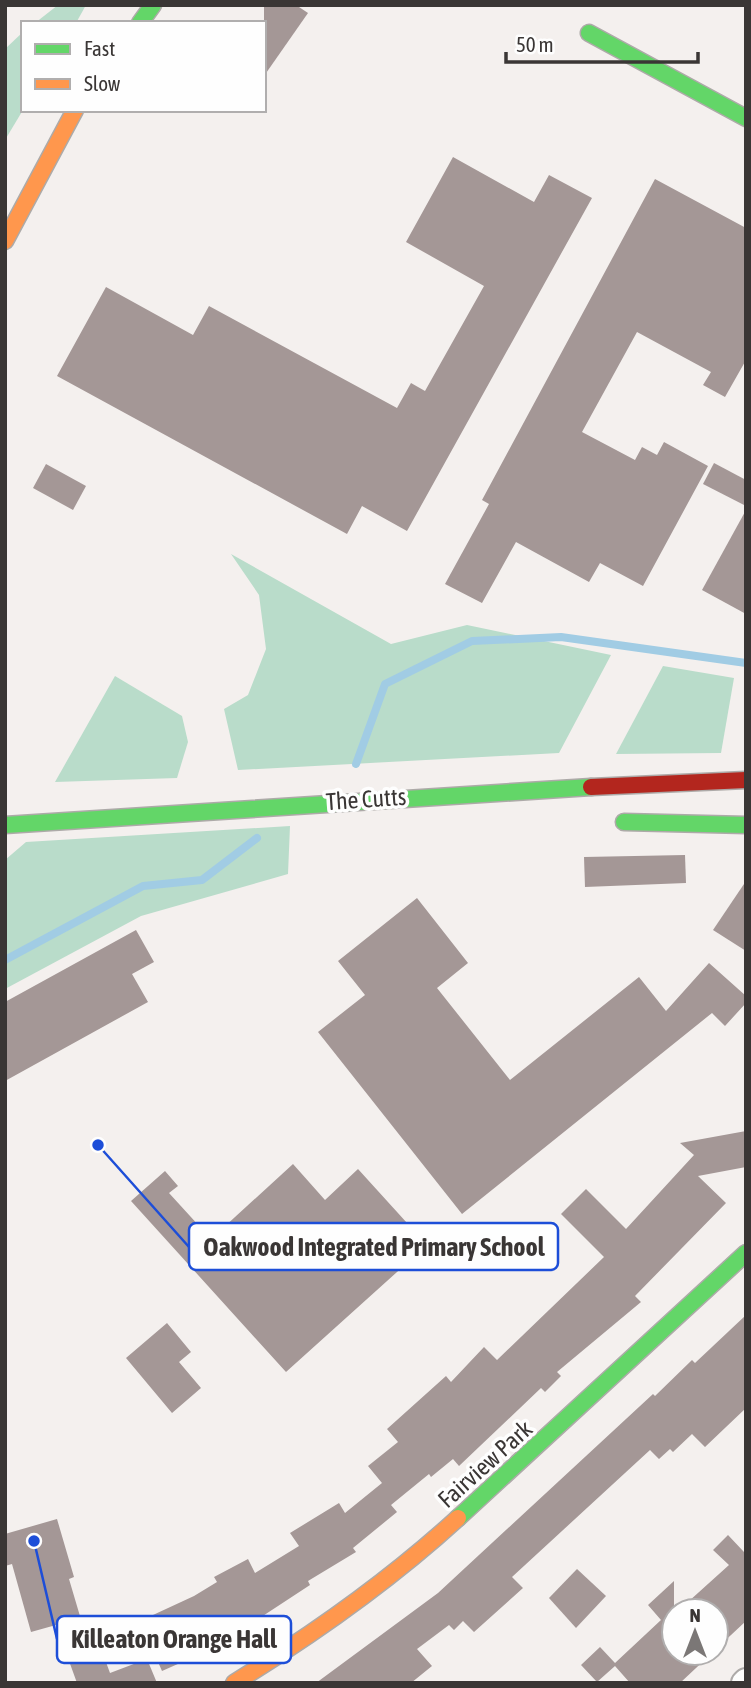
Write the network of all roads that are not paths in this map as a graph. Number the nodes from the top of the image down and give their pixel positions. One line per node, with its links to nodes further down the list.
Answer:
1 (153, 5): 2 (main road)
2 (142, 21)
3 (589, 33): 5 (main road)
4 (74, 112): 6 (main road)
5 (746, 118)
6 (5, 241)
7 (736, 780): 9 (street, The Cutts); 10 (main road, The Cutts)
8 (624, 822): 9 (main road, The Cutts)
9 (736, 824)
10 (5, 825)
11 (746, 1253): 12 (main road, Fairview Park)
12 (233, 1683)

